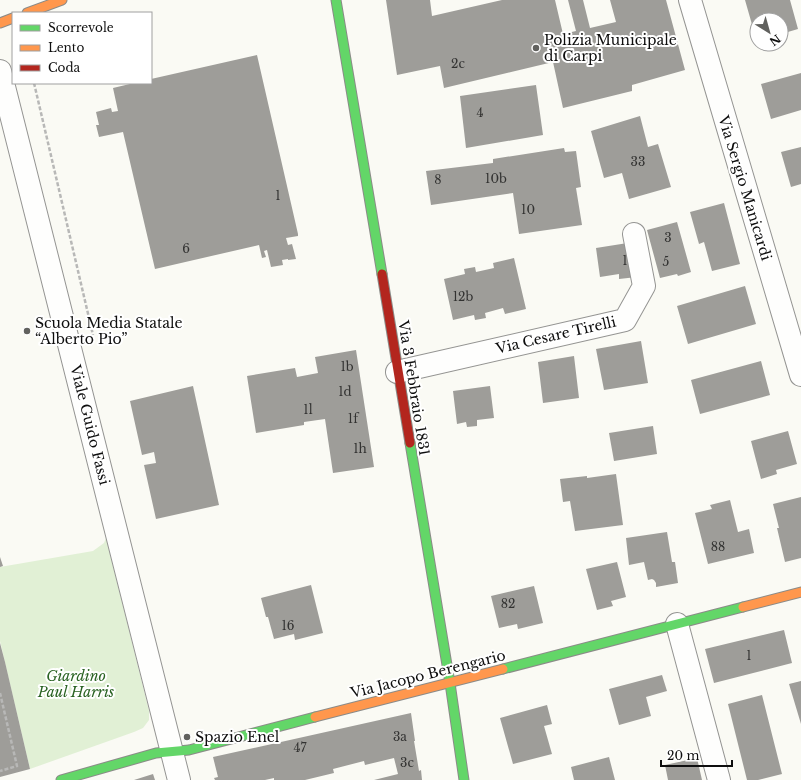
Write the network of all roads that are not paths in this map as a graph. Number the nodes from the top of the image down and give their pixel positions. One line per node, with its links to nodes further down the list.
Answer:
1 (62, 0): 4 (street)
2 (336, 0): 9 (street, Via 3 Febbraio 1831)
3 (690, 0): 10 (street, Via Sergio Manicardi)
4 (30, 12)
5 (12, 18): 6 (street)
6 (0, 23)
7 (0, 71): 14 (street, Viale Guido Fassi)
8 (634, 234): 9 (street, Via Cesare Tirelli)
9 (397, 372): 13 (street, Via 3 Febbraio 1831)
10 (801, 376)
11 (801, 592): 12 (street, Via Jacopo Berengario)
12 (677, 624): 13 (street, Via Jacopo Berengario); 18 (street)
13 (450, 683): 14 (street, Via Jacopo Berengario); 17 (street, Via 3 Febbraio 1831)
14 (172, 752): 15 (street, Via Jacopo Berengario); 16 (street, Viale Guido Fassi)
15 (61, 780)
16 (179, 780)
17 (464, 780)
18 (719, 780)

